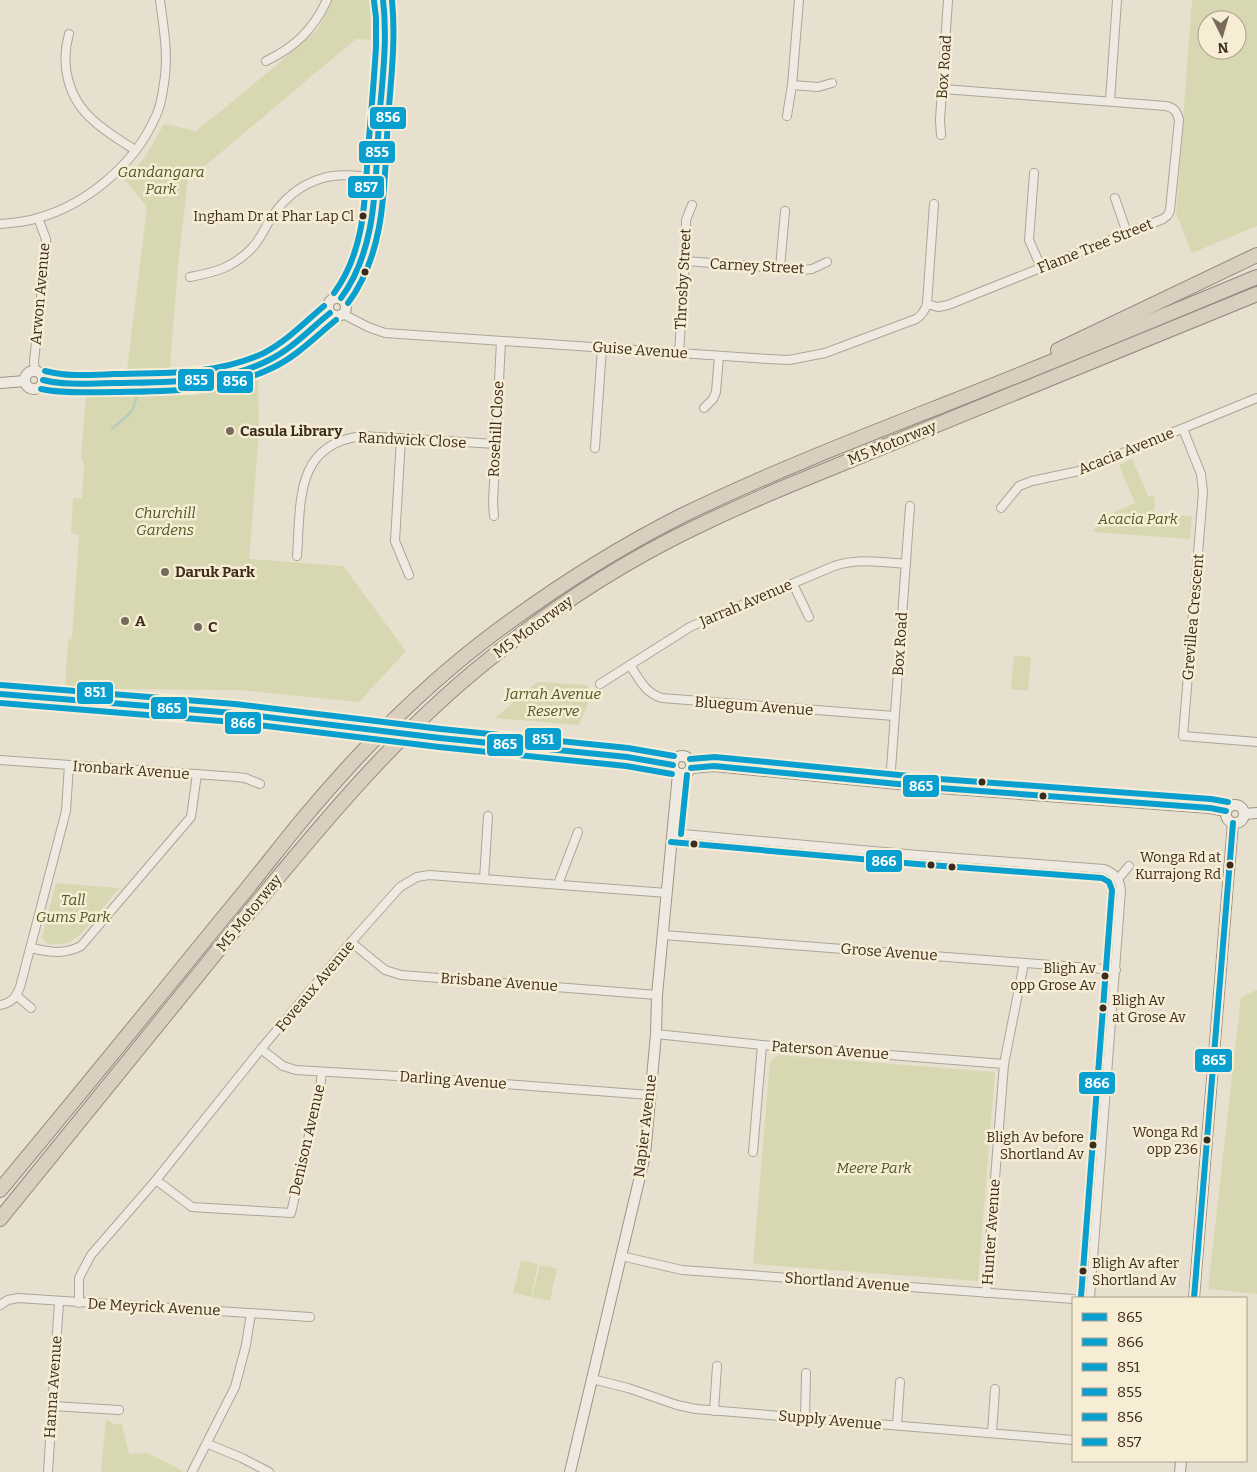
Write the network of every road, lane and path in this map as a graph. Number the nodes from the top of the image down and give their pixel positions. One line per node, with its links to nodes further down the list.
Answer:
1 (160, 0): 15 (street)
2 (327, 0): 8 (street)
3 (382, 0): 17 (street)
4 (799, 0): 10 (street)
5 (948, 0): 11 (street, Box Road)
6 (1117, 0): 12 (street)
7 (68, 34): 15 (street)
8 (266, 61)
9 (832, 83): 10 (street)
10 (792, 85): 13 (street)
11 (943, 89): 12 (street, Flame Tree Street); 14 (street, Box Road)
12 (1110, 101): 24 (street, Flame Tree Street)
13 (788, 116)
14 (941, 135)
15 (135, 150): 22 (street)
16 (1034, 173): 29 (street)
17 (376, 177): 30 (street); 33 (street)
18 (1115, 198): 24 (street)
19 (934, 204): 34 (street)
20 (692, 205): 26 (street, Throsby Street)
21 (785, 211): 28 (street)
22 (38, 218): 23 (street); 41 (street, Arwon Avenue)
23 (0, 224)
24 (1127, 233): 29 (street, Flame Tree Street)
25 (1257, 255): 47 (highway)
26 (685, 261): 28 (street, Carney Street); 39 (street, Throsby Street)
27 (827, 262): 28 (street, Carney Street)
28 (780, 268)
29 (1041, 268): 34 (street, Flame Tree Street)
30 (190, 277)
31 (1257, 277): 47 (highway, M5 Motorway)
32 (1257, 294): 102 (highway, M5 Motorway)
33 (341, 298): 35 (street); 36 (street)
34 (927, 304): 40 (street, Guise Avenue)
35 (330, 312): 36 (street); 42 (street)
36 (343, 314): 37 (street, Guise Avenue)
37 (501, 341): 38 (street, Guise Avenue); 50 (street, Rosehill Close)
38 (602, 348): 39 (street, Guise Avenue); 51 (street)
39 (679, 353): 40 (street, Guise Avenue)
40 (718, 356): 46 (street)
41 (35, 371): 42 (street); 43 (street)
42 (43, 380): 43 (street)
43 (25, 381): 44 (street)
44 (0, 383)
45 (1257, 398): 48 (street, Acacia Avenue)
46 (704, 408)
47 (887, 428): 101 (highway, M5 Motorway)
48 (1183, 429): 53 (street, Acacia Avenue); 64 (street, Grevillea Crescent)
49 (402, 438): 50 (street, Randwick Close); 55 (street, Randwick Close); 57 (street)
50 (496, 444): 54 (street, Rosehill Close)
51 (595, 448)
52 (910, 506): 56 (street, Box Road)
53 (1000, 508)
54 (494, 516)
55 (298, 556)
56 (906, 564): 58 (street, Jarrah Avenue); 63 (street, Box Road)
57 (410, 574)
58 (793, 584): 59 (street); 60 (street, Jarrah Avenue)
59 (809, 617)
60 (630, 665): 61 (street, Jarrah Avenue); 63 (street, Bluegum Avenue)
61 (600, 684)
62 (0, 694): 68 (street, bridge)
63 (894, 716): 70 (street, Box Road)
64 (1257, 742)
65 (0, 760): 66 (street, Ironbark Avenue)
66 (69, 765): 69 (street, Ironbark Avenue); 86 (street)
67 (690, 768): 68 (street); 68 (street); 70 (street)
68 (675, 769): 78 (street, Napier Avenue)
69 (197, 774): 71 (street, Ironbark Avenue); 86 (street)
70 (890, 783): 72 (street)
71 (260, 784)
72 (1226, 811): 74 (street); 76 (street)
73 (1257, 813): 74 (street)
74 (1244, 814): 76 (street)
75 (488, 816): 80 (street)
76 (1233, 823): 106 (street)
77 (578, 832): 82 (street)
78 (672, 833): 81 (street); 83 (street, Napier Avenue)
79 (1129, 866): 81 (street)
80 (484, 879): 82 (street, Foveaux Avenue); 85 (street, Foveaux Avenue)
81 (1118, 879): 88 (street)
82 (558, 884): 83 (street, Foveaux Avenue)
83 (667, 892): 84 (street, Napier Avenue)
84 (663, 935): 87 (street, Grose Avenue); 89 (street, Napier Avenue)
85 (351, 942): 89 (street, Brisbane Avenue); 95 (street, Foveaux Avenue)
86 (31, 948): 90 (street)
87 (1024, 963): 88 (street, Grose Avenue); 96 (street, Hunter Avenue)
88 (1116, 970): 105 (street)
89 (657, 994): 93 (street, Napier Avenue)
90 (17, 996): 91 (street); 92 (street)
91 (0, 1005)
92 (31, 1008)
93 (656, 1034): 94 (street, Paterson Avenue); 98 (street, Napier Avenue)
94 (762, 1045): 96 (street, Paterson Avenue); 99 (street)
95 (261, 1049): 97 (street, Darling Avenue); 100 (street, Foveaux Avenue)
96 (1004, 1064): 104 (street, Hunter Avenue)
97 (322, 1072): 98 (street, Darling Avenue); 100 (street, Denison Avenue)
98 (650, 1095): 103 (street, Napier Avenue)
99 (753, 1152)
100 (156, 1180): 109 (street, Foveaux Avenue)
101 (0, 1190)
102 (0, 1218)
103 (621, 1256): 104 (street, Shortland Avenue); 115 (street, Napier Avenue)
104 (986, 1293): 107 (street, Shortland Avenue)
105 (1090, 1297)
106 (1194, 1297)
107 (1072, 1299)
108 (58, 1302): 109 (street, De Meyrick Avenue); 110 (street, De Meyrick Avenue); 118 (street, Hanna Avenue)
109 (79, 1303): 111 (street, De Meyrick Avenue)
110 (0, 1305)
111 (250, 1313): 112 (street, De Meyrick Avenue); 125 (street)
112 (310, 1317)
113 (717, 1366): 120 (street)
114 (806, 1373): 121 (street)
115 (592, 1379): 120 (street, Supply Avenue); 129 (street, Napier Avenue)
116 (900, 1382): 122 (street)
117 (995, 1389): 123 (street)
118 (52, 1406): 119 (street); 126 (street, Hanna Avenue)
119 (120, 1410)
120 (714, 1411): 121 (street, Supply Avenue)
121 (804, 1418): 122 (street, Supply Avenue)
122 (897, 1425): 123 (street, Supply Avenue)
123 (992, 1433): 124 (street, Supply Avenue)
124 (1072, 1440)
125 (208, 1444): 127 (street); 128 (street)
126 (48, 1472)
127 (192, 1472)
128 (269, 1472)
129 (570, 1472)

